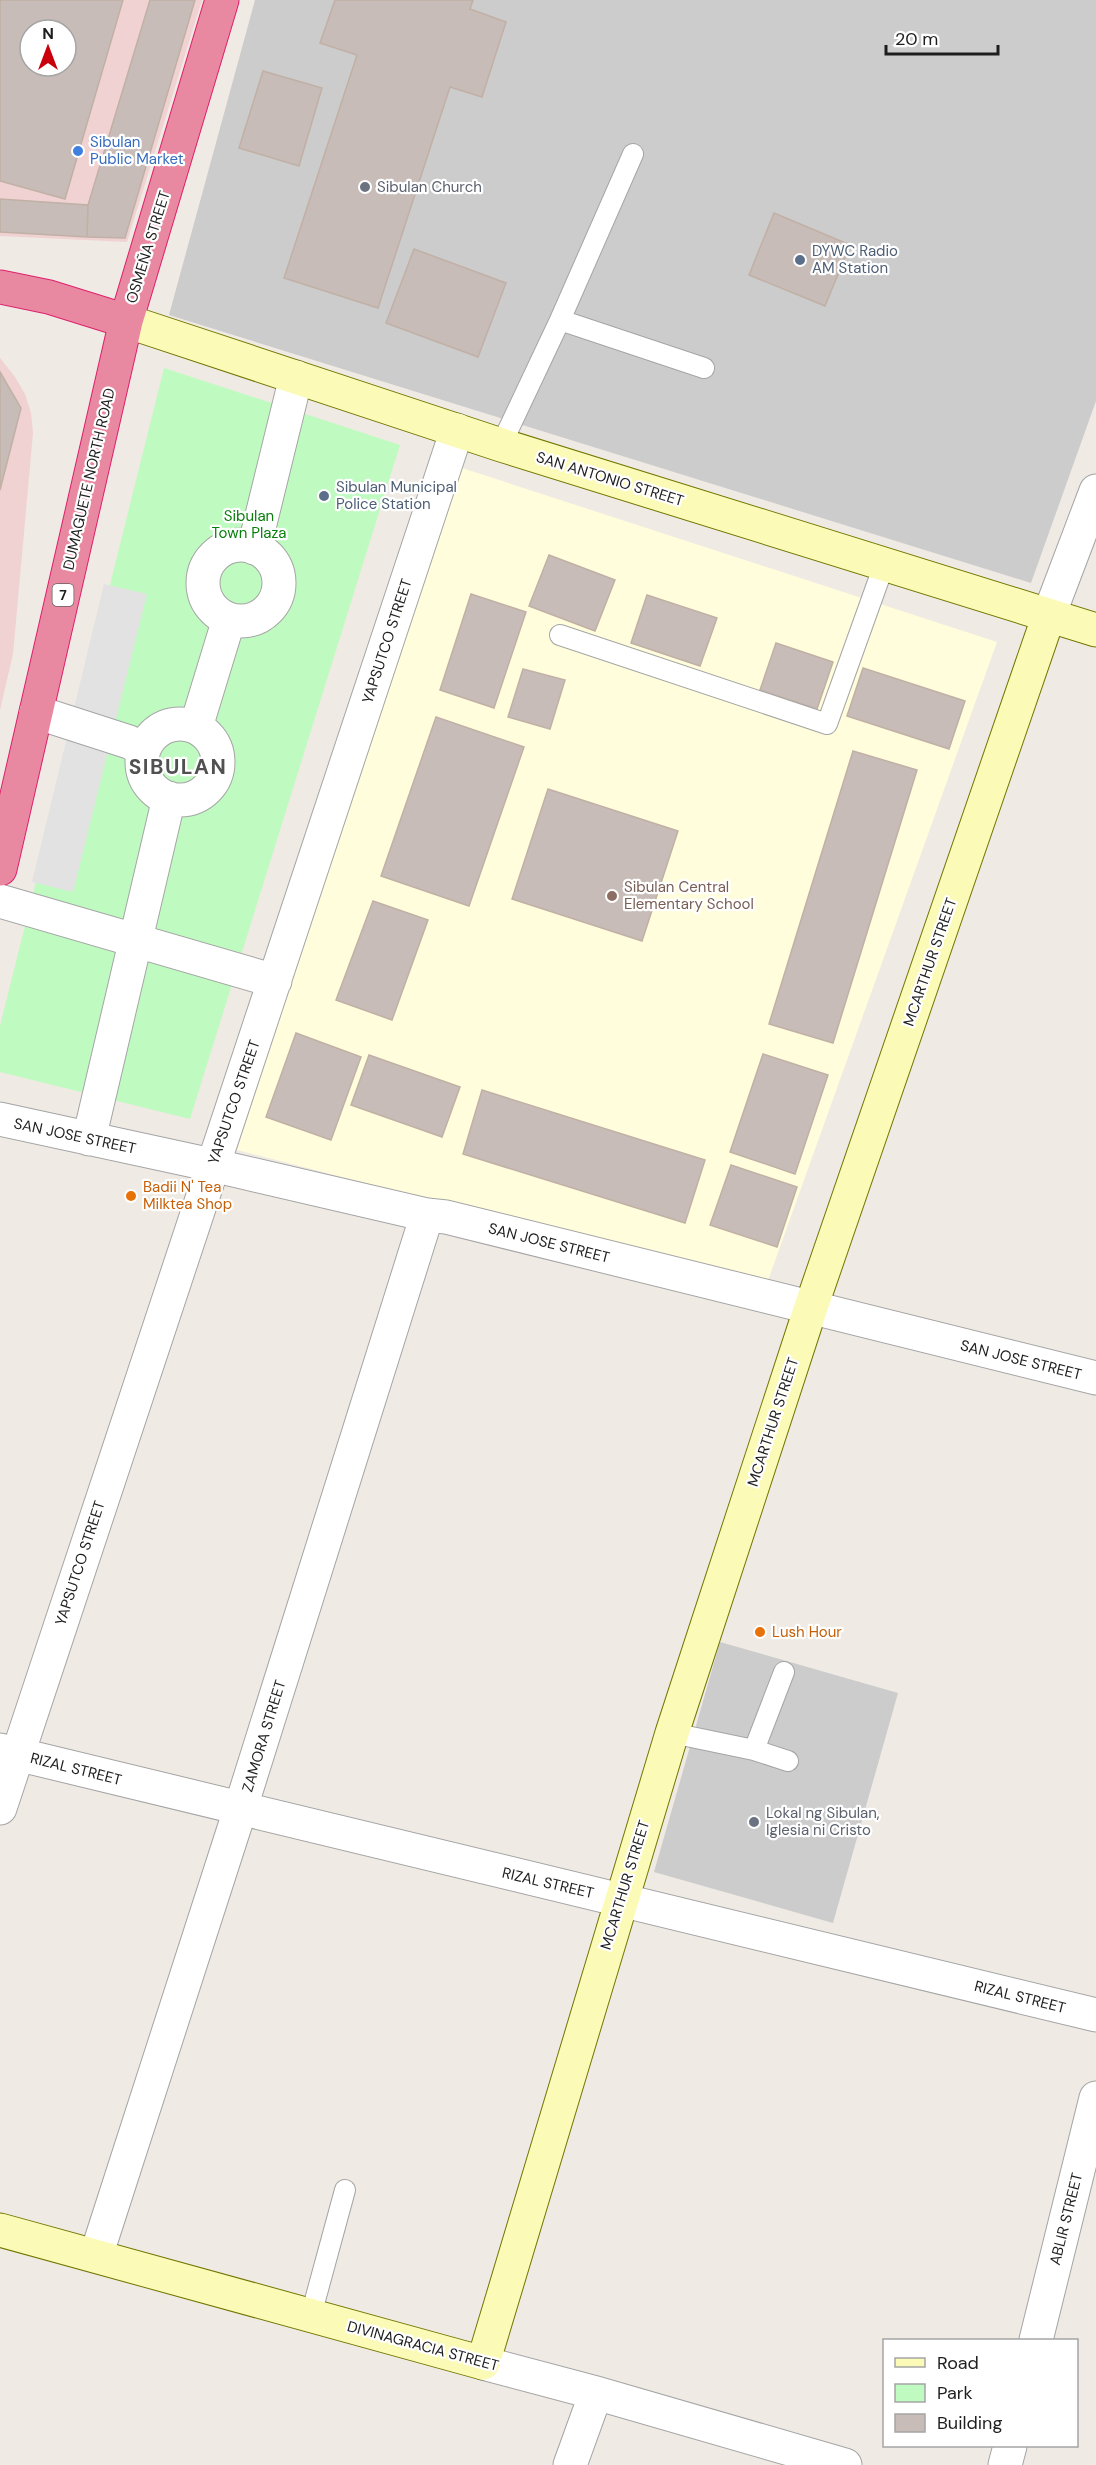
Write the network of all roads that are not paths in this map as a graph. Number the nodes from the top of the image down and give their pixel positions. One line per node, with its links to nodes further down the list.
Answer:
1 (222, 0): 5 (highway, OSMEÑA STREET)
2 (633, 154): 4 (lane)
3 (0, 287): 5 (highway)
4 (560, 320): 6 (lane); 9 (lane)
5 (126, 321): 7 (street, SAN ANTONIO STREET); 17 (highway, DUMAGUETE NORTH ROAD / 7)
6 (704, 368)
7 (296, 377): 8 (street, SAN ANTONIO STREET); 11 (street)
8 (457, 430): 9 (street, SAN ANTONIO STREET); 24 (street, YAPSUTCO STREET)
9 (501, 445): 12 (street, SAN ANTONIO STREET)
10 (1096, 491): 13 (street, MCARTHUR STREET)
11 (254, 548): 14 (street); 14 (street)
12 (884, 565): 13 (street, SAN ANTONIO STREET); 16 (lane)
13 (1049, 615): 15 (street, SAN ANTONIO STREET); 29 (street, MCARTHUR STREET)
14 (230, 619): 18 (street)
15 (1096, 630)
16 (560, 634)
17 (36, 712): 19 (street); 21 (highway, DUMAGUETE NORTH ROAD / 7)
18 (196, 727): 19 (street); 20 (street)
19 (144, 750): 20 (street)
20 (169, 798): 23 (street)
21 (0, 869)
22 (0, 901): 23 (street)
23 (135, 941): 24 (street); 26 (street)
24 (275, 981): 27 (street, YAPSUTCO STREET)
25 (0, 1119): 26 (street, SAN JOSE STREET)
26 (89, 1139): 27 (street, SAN JOSE STREET)
27 (212, 1165): 28 (street, SAN JOSE STREET); 34 (street, YAPSUTCO STREET)
28 (427, 1215): 29 (street, SAN JOSE STREET); 37 (street, ZAMORA STREET)
29 (811, 1307): 30 (street, SAN JOSE STREET); 32 (street, MCARTHUR STREET)
30 (1096, 1378)
31 (784, 1672): 33 (lane)
32 (672, 1733): 33 (lane); 38 (street, MCARTHUR STREET)
33 (754, 1750): 35 (lane)
34 (8, 1752): 36 (street, YAPSUTCO STREET); 37 (street, RIZAL STREET)
35 (788, 1761)
36 (0, 1808)
37 (240, 1810): 38 (street, RIZAL STREET); 43 (street, ZAMORA STREET)
38 (620, 1901): 39 (street, RIZAL STREET); 46 (street, MCARTHUR STREET)
39 (1096, 2015)
40 (1096, 2098): 45 (street, ABLIR STREET)
41 (345, 2190): 44 (lane)
42 (0, 2230): 43 (street, DIVINAGRACIA STREET)
43 (96, 2256): 44 (street, DIVINAGRACIA STREET)
44 (310, 2315): 46 (street, DIVINAGRACIA STREET)
45 (1036, 2339)
46 (483, 2363): 47 (street, DIVINAGRACIA STREET)
47 (596, 2393): 49 (street); 50 (street, DIVINAGRACIA STREET)
48 (1010, 2447): 51 (street)
49 (570, 2465)
50 (845, 2465)
51 (1005, 2465)

